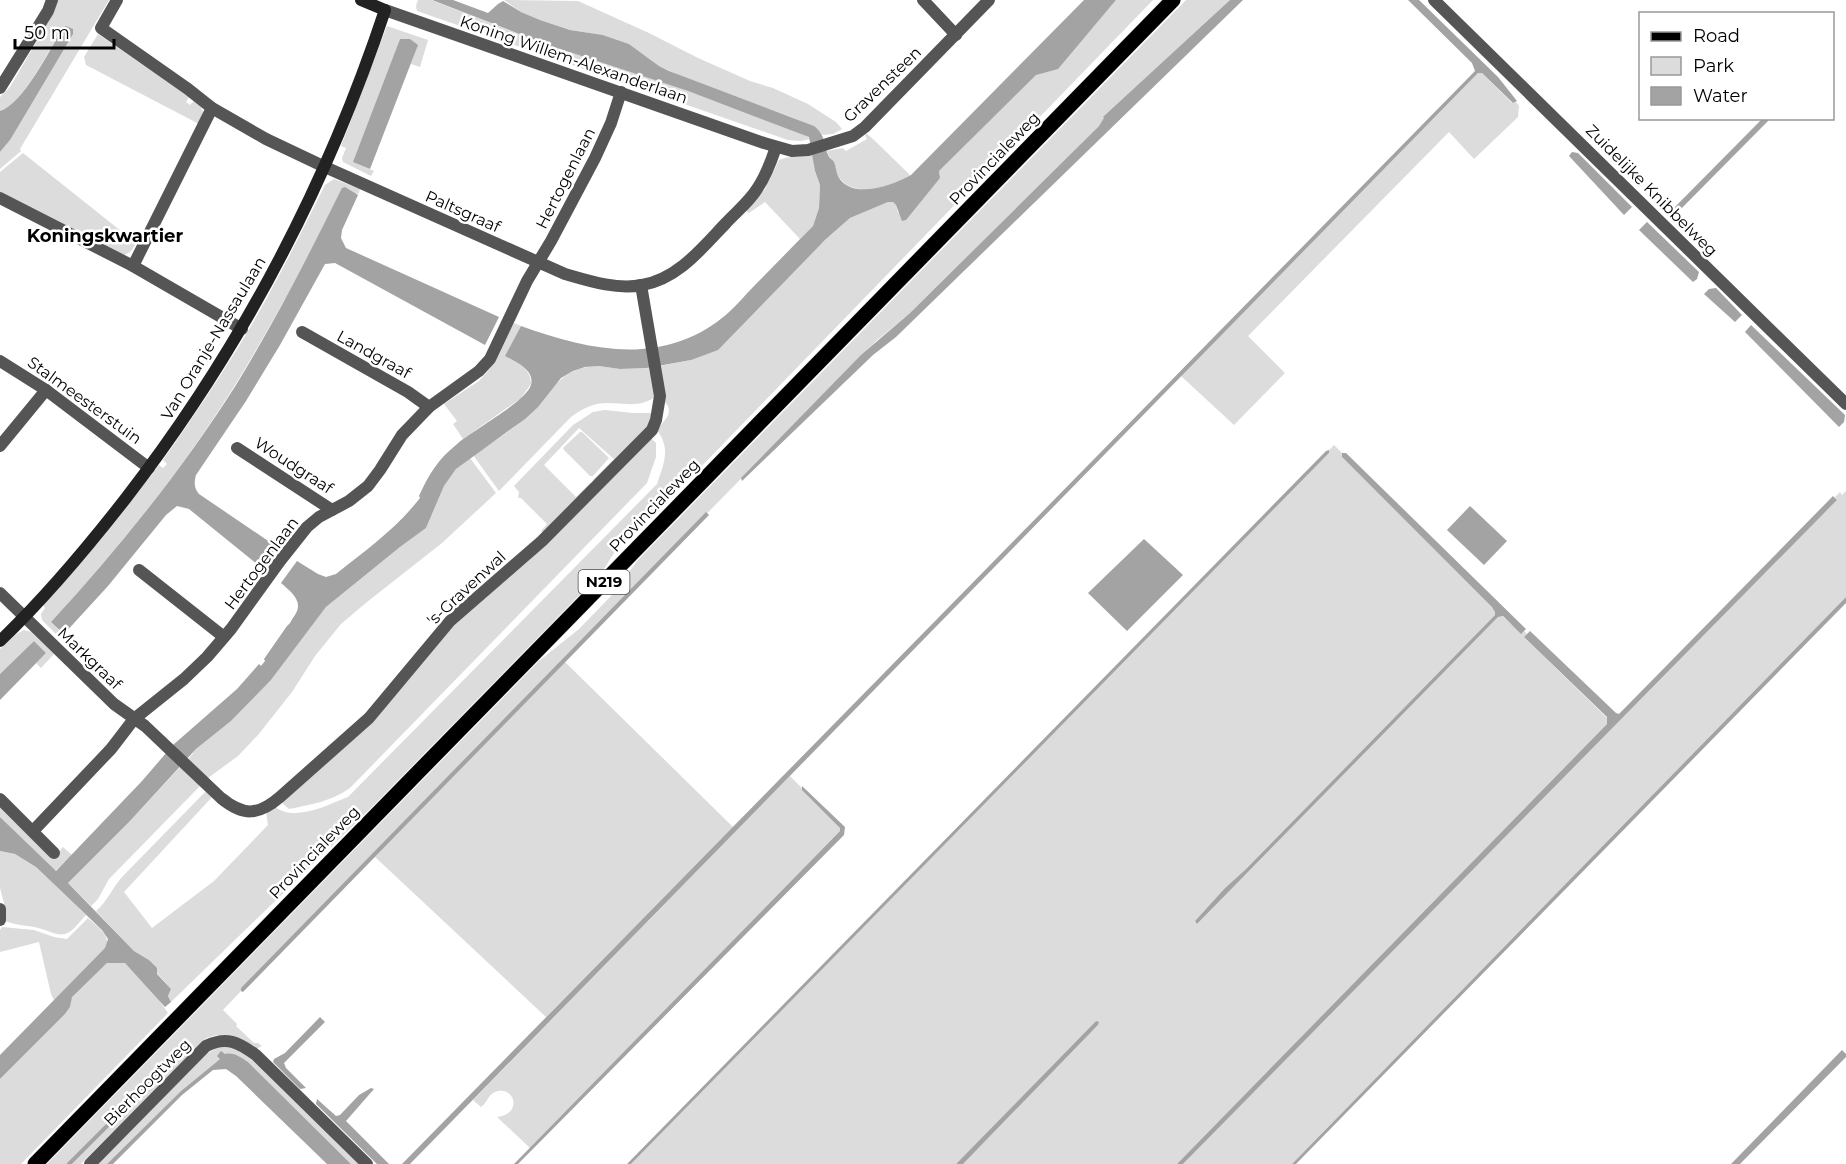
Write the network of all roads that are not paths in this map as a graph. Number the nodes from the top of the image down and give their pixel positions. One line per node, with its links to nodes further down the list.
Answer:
1 (52, 0): 10 (street)
2 (117, 0): 12 (street, Paltsgraaf)
3 (361, 0): 8 (street, Koning Willem-Alexanderlaan)
4 (922, 0): 9 (street)
5 (989, 0): 9 (street, Gravensteen)
6 (1173, 0): 40 (main road, Provincialeweg / N219)
7 (1434, 0): 23 (street, Zuidelijke Knibbelweg)
8 (385, 10): 11 (street, Koning Willem-Alexanderlaan); 14 (street, Van Oranje-Nassaulaan)
9 (956, 35): 13 (street, Gravensteen)
10 (0, 88)
11 (621, 92): 13 (street, Koning Willem-Alexanderlaan); 16 (street, Hertogenlaan)
12 (212, 108): 14 (street, Paltsgraaf); 17 (street)
13 (776, 147): 18 (street, Paltsgraaf)
14 (325, 167): 16 (street, Paltsgraaf); 19 (street, Van Oranje-Nassaulaan)
15 (0, 198): 17 (street)
16 (538, 261): 18 (street, Paltsgraaf); 24 (street, Hertogenlaan)
17 (133, 266): 19 (street)
18 (641, 285): 34 (street, 's-Gravenwal)
19 (242, 329): 27 (street, Van Oranje-Nassaulaan)
20 (302, 332): 24 (street, Landgraaf)
21 (0, 361): 22 (street, Stalmeesterstuin)
22 (46, 390): 25 (street); 27 (street, Stalmeesterstuin)
23 (1846, 405)
24 (429, 407): 28 (street, Hertogenlaan)
25 (0, 446)
26 (237, 448): 28 (street, Woudgraaf)
27 (149, 468): 31 (street, Van Oranje-Nassaulaan)
28 (332, 510): 32 (street, Hertogenlaan)
29 (139, 570): 32 (street)
30 (0, 593): 31 (street, Markgraaf)
31 (24, 618): 33 (street, Van Oranje-Nassaulaan); 34 (street, Markgraaf)
32 (224, 637): 34 (street, Hertogenlaan)
33 (0, 641)
34 (134, 719): 36 (street, Hertogenlaan)
35 (0, 799): 36 (street)
36 (33, 831): 37 (street)
37 (54, 853)
38 (0, 909): 39 (street)
39 (0, 920)
40 (35, 1164)
41 (90, 1164): 42 (street, Bierhoogtweg)
42 (367, 1164)

